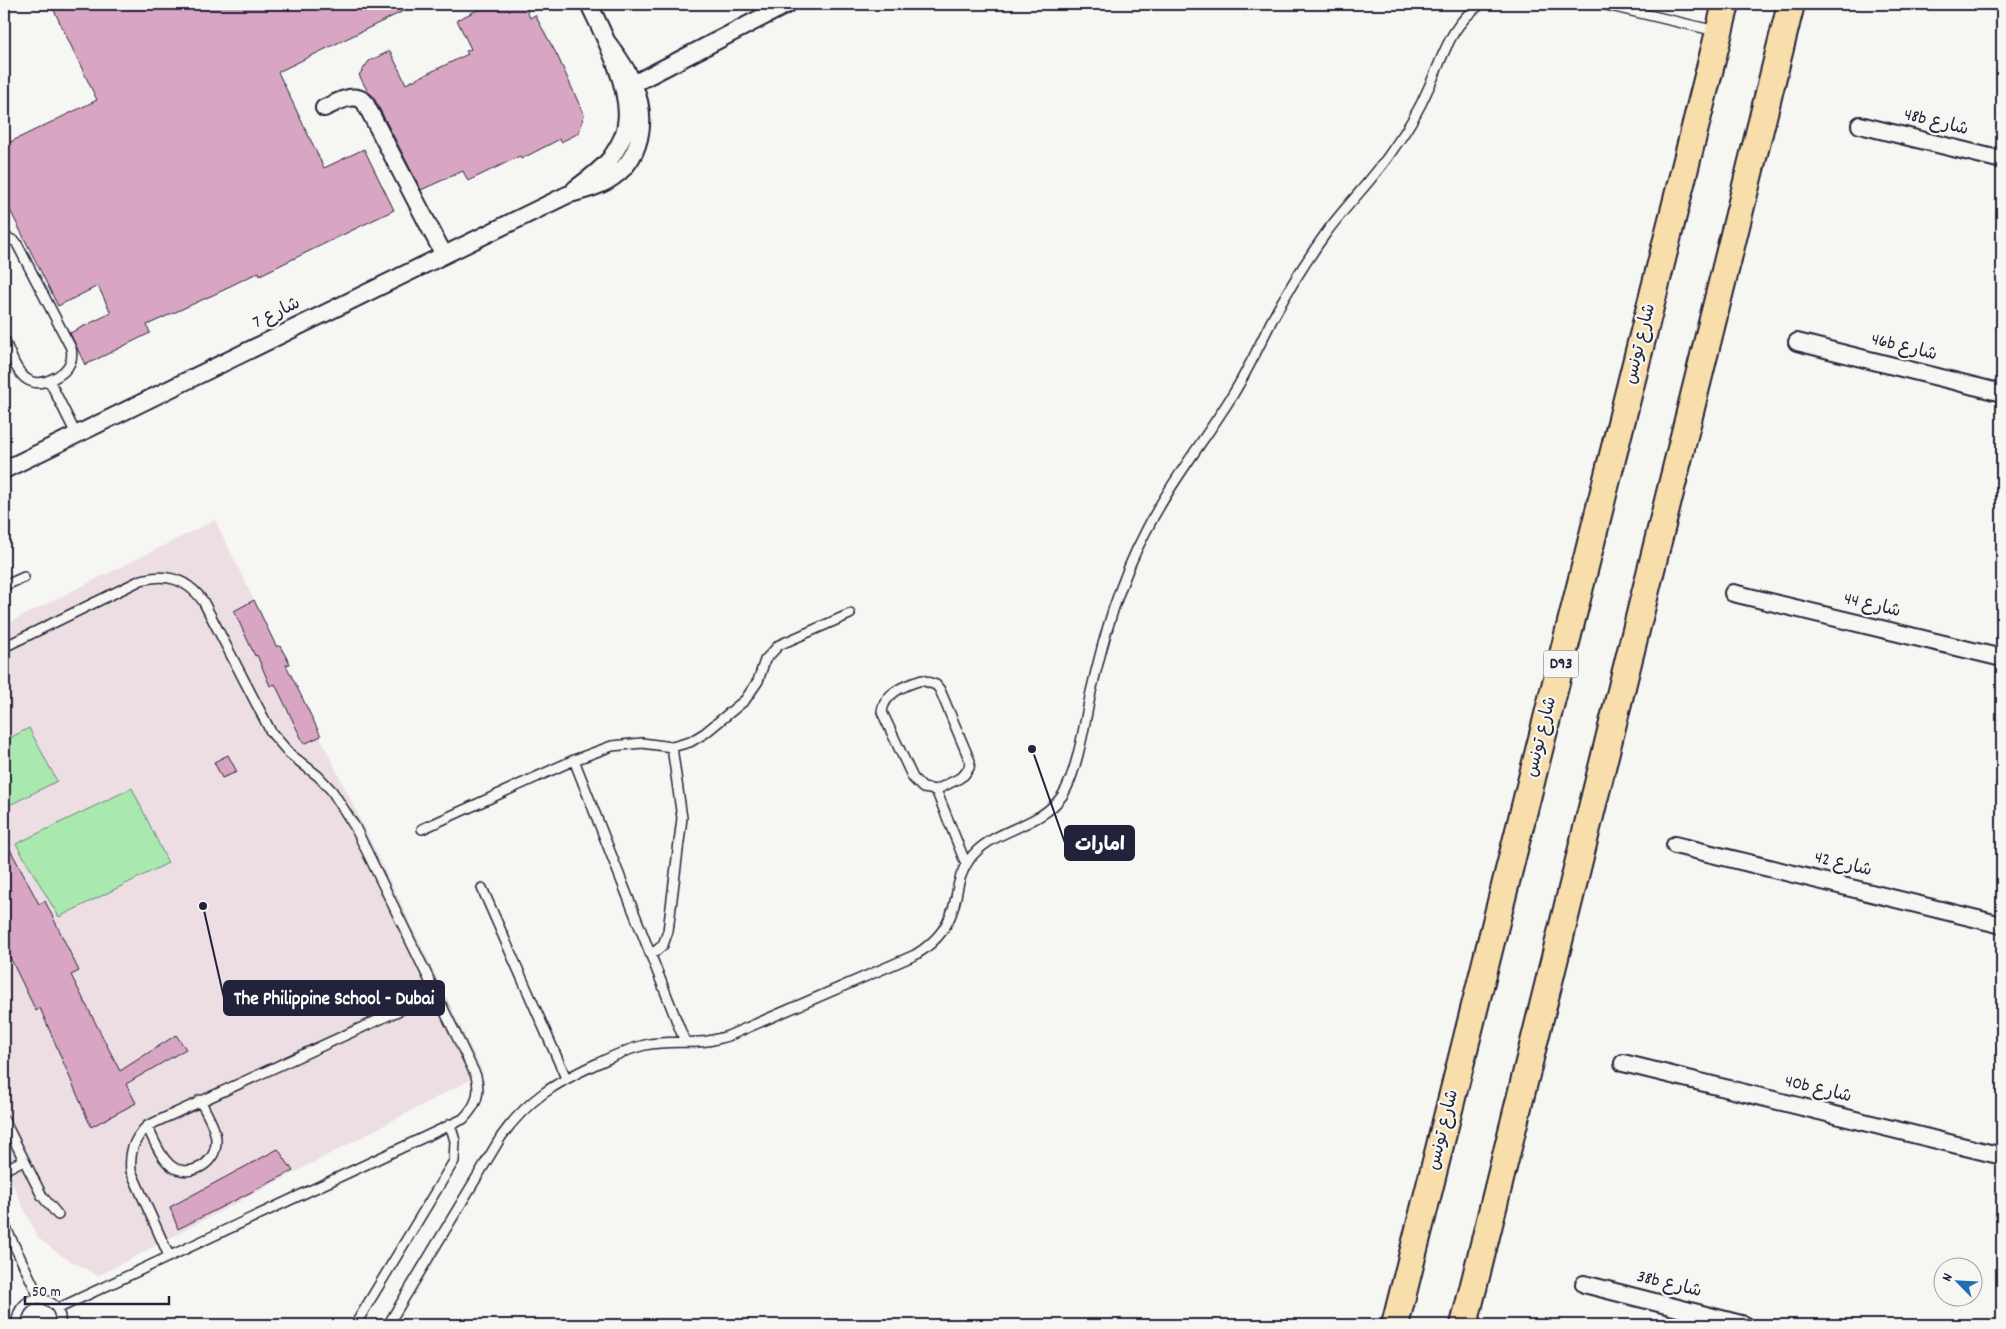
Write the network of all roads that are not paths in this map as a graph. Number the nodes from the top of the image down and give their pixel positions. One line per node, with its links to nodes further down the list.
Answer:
1 (589, 4): 8 (street)
2 (788, 4): 9 (street)
3 (1481, 4): 33 (lane)
4 (1602, 4): 7 (lane)
5 (1726, 4): 7 (main road, شارع تونس / D93)
6 (1791, 4): 59 (main road)
7 (1719, 32): 58 (main road, شارع تونس / D93)
8 (607, 42): 9 (street); 13 (street)
9 (633, 84): 13 (street)
10 (324, 108): 15 (street)
11 (1860, 125): 12 (street, 48b شارع)
12 (2002, 160)
13 (567, 195): 15 (street, شارع 7)
14 (4, 236): 18 (lane)
15 (444, 255): 20 (street, شارع 7)
16 (4, 339): 18 (lane)
17 (1796, 342): 19 (street, 46b شارع)
18 (49, 380): 20 (lane)
19 (2002, 393)
20 (76, 434): 21 (street, شارع 7)
21 (4, 470)
22 (24, 577): 23 (lane)
23 (4, 586)
24 (1733, 593): 27 (street, شارع 44)
25 (850, 614): 28 (lane)
26 (4, 647): 37 (lane)
27 (2002, 658)
28 (672, 747): 29 (lane); 36 (lane)
29 (574, 760): 31 (lane); 36 (lane)
30 (936, 790): 30 (lane); 33 (lane)
31 (422, 829)
32 (1675, 845): 35 (street, شارع 42)
33 (966, 864): 38 (lane)
34 (482, 888): 40 (lane)
35 (2002, 925)
36 (651, 955): 38 (lane)
37 (434, 994): 41 (lane); 43 (lane)
38 (685, 1042): 40 (lane)
39 (1624, 1063): 45 (street, 40b شارع)
40 (566, 1078): 57 (lane)
41 (200, 1100): 44 (lane); 44 (lane)
42 (4, 1120): 46 (lane)
43 (450, 1124): 50 (lane); 56 (lane)
44 (147, 1126): 50 (lane)
45 (2002, 1156)
46 (24, 1160): 47 (lane); 48 (lane)
47 (4, 1170)
48 (58, 1215)
49 (4, 1224): 52 (lane)
50 (169, 1256): 53 (lane)
51 (1584, 1284): 60 (street, 38b شارع)
52 (40, 1299): 53 (lane); 54 (lane)
53 (57, 1309): 55 (lane)
54 (18, 1325)
55 (60, 1325)
56 (355, 1325)
57 (388, 1325)
58 (1395, 1325)
59 (1464, 1325)
60 (1745, 1325)

